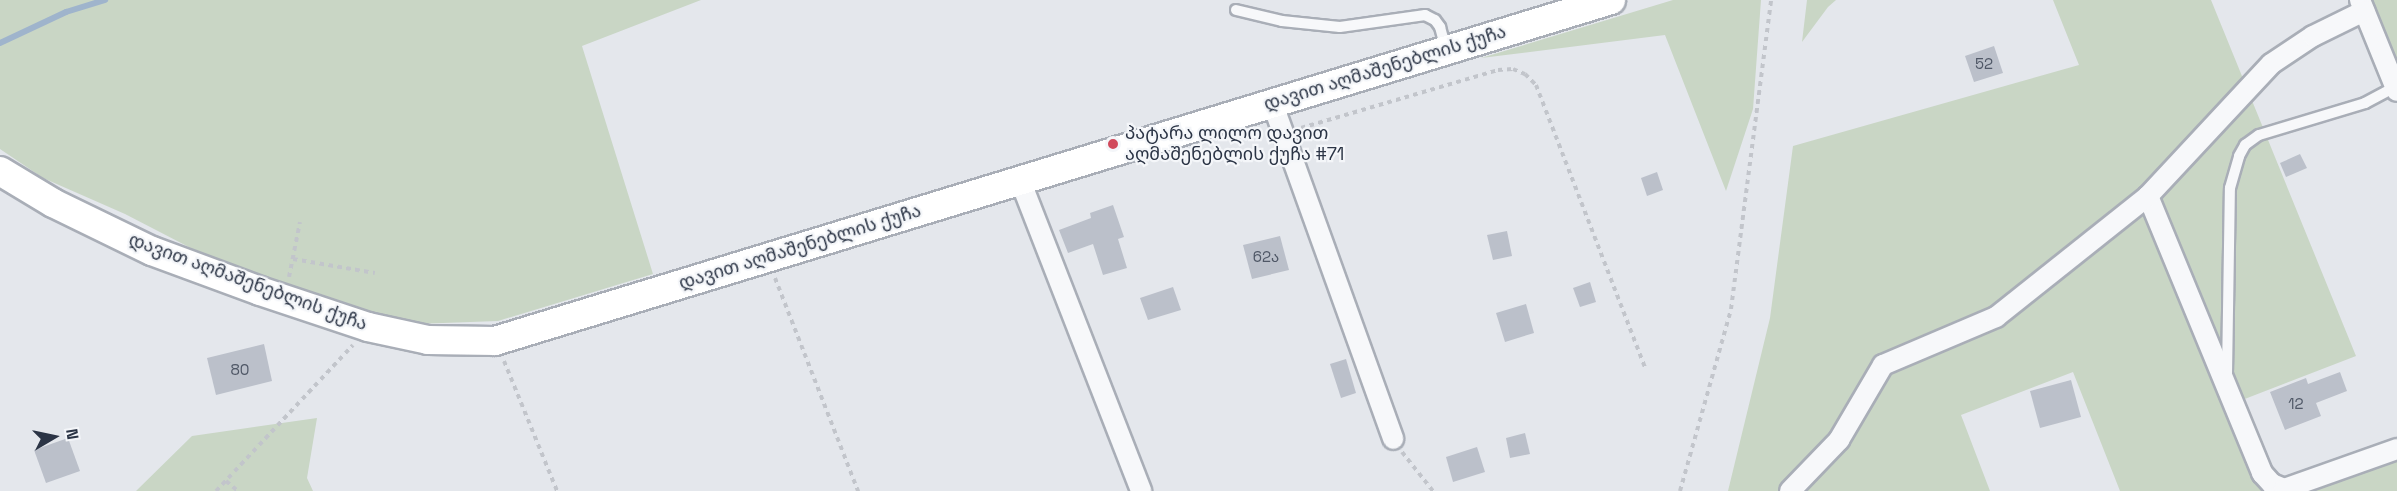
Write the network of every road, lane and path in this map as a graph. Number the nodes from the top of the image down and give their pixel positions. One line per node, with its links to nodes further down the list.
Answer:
1 (1611, 0): 5 (street, დავით აღმაშენებლის ქუჩა)
2 (1771, 0): 30 (path)
3 (2362, 6): 6 (street); 11 (street)
4 (1236, 10): 5 (lane)
5 (1446, 50): 7 (street, დავით აღმაშენებლის ქუჩა)
6 (2396, 89): 20 (lane)
7 (1272, 102): 8 (street); 10 (street, დავით აღმაშენებლის ქუჩა)
8 (1283, 133): 19 (path); 21 (street)
9 (0, 171): 16 (street, დავით აღმაშენებლის ქუჩა)
10 (1020, 180): 13 (street, დავით აღმაშენებლის ქუჩა); 28 (street)
11 (2148, 196): 20 (street); 31 (street)
12 (300, 222): 14 (path)
13 (767, 258): 18 (street, დავით აღმაშენებლის ქუჩა); 27 (path)
14 (293, 259): 15 (path); 16 (path)
15 (375, 273)
16 (285, 299): 17 (street, დავით აღმაშენებლის ქუჩა)
17 (368, 327): 18 (street, დავით აღმაშენებლის ქუჩა); 23 (path)
18 (495, 341): 26 (path)
19 (1646, 370)
20 (2227, 387): 22 (street)
21 (1393, 439): 29 (path)
22 (2397, 449)
23 (226, 481): 24 (path); 25 (path)
24 (216, 491)
25 (238, 491)
26 (557, 491)
27 (858, 491)
28 (1141, 491)
29 (1432, 491)
30 (1680, 491)
31 (1790, 491)

